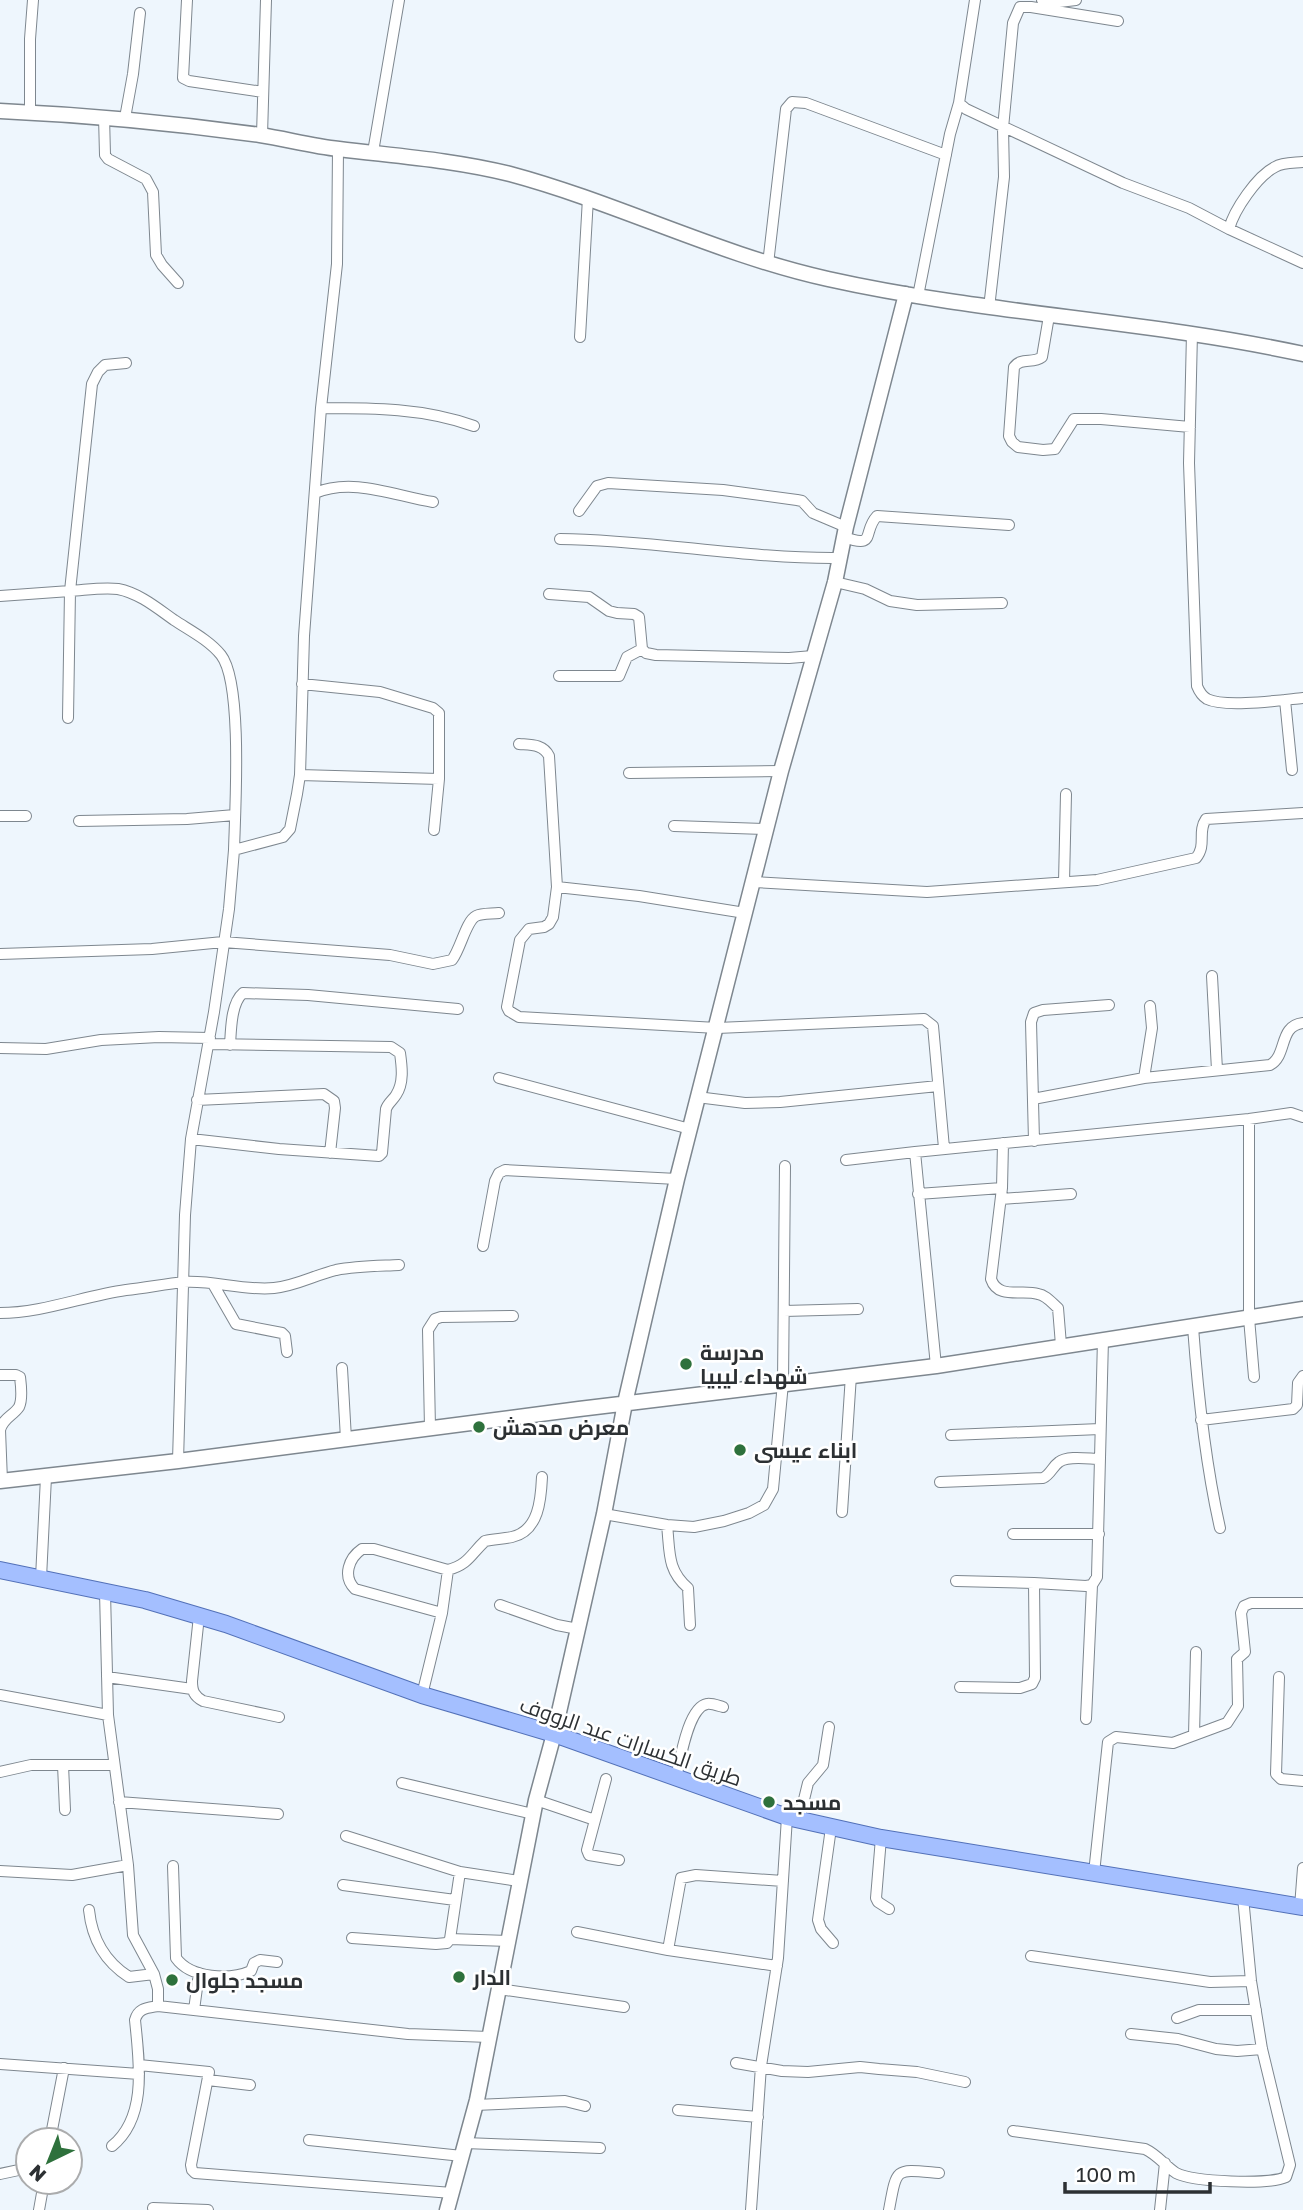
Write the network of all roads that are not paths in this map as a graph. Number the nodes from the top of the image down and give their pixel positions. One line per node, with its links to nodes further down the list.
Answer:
1 (33, 0): 13 (street)
2 (187, 0): 10 (street)
3 (266, 0): 10 (street)
4 (399, 0): 19 (street)
5 (975, 0): 11 (street)
6 (1042, 0): 7 (street)
7 (1076, 0)
8 (140, 13): 15 (street)
9 (1118, 20): 16 (street)
10 (263, 92): 17 (street)
11 (959, 103): 16 (street); 20 (street)
12 (0, 111): 13 (street)
13 (30, 112): 14 (street)
14 (104, 116): 15 (street); 28 (street)
15 (125, 118): 17 (street)
16 (1003, 128): 23 (street); 30 (street)
17 (262, 135): 18 (street)
18 (338, 149): 19 (street); 36 (street)
19 (373, 152): 22 (street)
20 (946, 155): 27 (street); 29 (street)
21 (1303, 162): 23 (street)
22 (588, 198): 27 (street); 33 (street)
23 (1229, 229): 25 (street)
24 (1303, 250): 25 (street)
25 (1286, 254): 26 (street)
26 (1303, 263)
27 (768, 264): 29 (street)
28 (178, 283)
29 (912, 295): 30 (street); 43 (street)
30 (989, 308): 31 (street)
31 (1049, 316): 32 (street); 38 (street)
32 (1192, 333): 34 (street); 38 (street)
33 (580, 337)
34 (1303, 354)
35 (126, 363): 47 (street)
36 (321, 408): 37 (street); 39 (street)
37 (474, 426)
38 (1190, 427): 56 (street)
39 (315, 493): 40 (street); 54 (street)
40 (433, 502)
41 (579, 511): 43 (street)
42 (1009, 525): 43 (street)
43 (845, 532): 45 (street)
44 (561, 540): 45 (street)
45 (839, 558): 46 (street)
46 (835, 582): 50 (street); 52 (street)
47 (70, 591): 49 (street); 57 (street); 66 (street)
48 (549, 594): 51 (street)
49 (0, 596)
50 (1002, 603)
51 (642, 649): 52 (street); 53 (street)
52 (813, 656): 60 (street)
53 (559, 676)
54 (302, 684): 62 (street); 63 (street)
55 (1303, 698): 56 (street)
56 (1285, 700): 59 (street)
57 (68, 718)
58 (519, 744): 76 (street)
59 (1292, 770)
60 (781, 771): 61 (street); 72 (street)
61 (629, 773)
62 (300, 775): 63 (street); 73 (street)
63 (439, 779): 71 (street)
64 (1066, 794): 75 (street)
65 (1303, 813): 75 (street)
66 (235, 815): 69 (street); 73 (street)
67 (0, 816): 68 (street)
68 (26, 816)
69 (79, 821)
70 (674, 826): 72 (street)
71 (434, 830)
72 (766, 830): 74 (street)
73 (234, 850): 79 (street)
74 (754, 882): 75 (street); 78 (street)
75 (1065, 882)
76 (557, 887): 78 (street); 86 (street)
77 (499, 913): 79 (street)
78 (745, 913): 86 (street)
79 (223, 942): 80 (street); 87 (street)
80 (0, 954)
81 (1212, 976): 90 (street)
82 (1109, 1004): 95 (street)
83 (1150, 1006): 92 (street)
84 (458, 1009): 88 (street)
85 (1303, 1023): 90 (street)
86 (717, 1028): 93 (street); 94 (street)
87 (209, 1041): 88 (street); 89 (street); 96 (street)
88 (230, 1045): 105 (street)
89 (0, 1048)
90 (1217, 1070): 92 (street)
91 (499, 1078): 99 (street)
92 (1144, 1078): 95 (street)
93 (938, 1086): 94 (street); 103 (street)
94 (697, 1097): 99 (street)
95 (1033, 1099): 101 (street)
96 (197, 1100): 100 (street); 105 (street)
97 (1303, 1117): 98 (street)
98 (1249, 1119): 101 (street); 122 (street)
99 (690, 1129): 108 (street)
100 (191, 1139): 105 (street); 115 (street)
101 (1034, 1140): 102 (street)
102 (1003, 1143): 103 (street); 109 (street)
103 (944, 1148): 104 (street)
104 (915, 1152): 106 (street); 110 (street)
105 (330, 1153)
106 (846, 1160)
107 (785, 1166): 119 (street)
108 (677, 1179): 113 (street); 134 (street)
109 (1002, 1188): 110 (street); 112 (street)
110 (918, 1194): 127 (street)
111 (1071, 1194): 112 (street)
112 (1001, 1199): 125 (street)
113 (482, 1246)
114 (399, 1265): 116 (street)
115 (185, 1282): 116 (street); 120 (street); 141 (street)
116 (213, 1284): 126 (street)
117 (858, 1309): 119 (street)
118 (1303, 1309): 122 (street)
119 (784, 1311): 133 (street)
120 (0, 1313)
121 (513, 1316): 136 (street)
122 (1249, 1318): 123 (street); 132 (street)
123 (1192, 1327): 124 (street); 135 (street)
124 (1103, 1339): 125 (street); 137 (street)
125 (1061, 1345): 127 (street)
126 (287, 1352)
127 (936, 1366): 130 (street)
128 (342, 1368): 139 (street)
129 (0, 1375): 144 (street)
130 (851, 1375): 133 (street); 146 (street)
131 (1303, 1376): 135 (street)
132 (1254, 1377)
133 (783, 1383): 134 (street); 148 (street)
134 (625, 1404): 136 (street); 147 (street)
135 (1201, 1420): 149 (street)
136 (430, 1428): 139 (street)
137 (1100, 1429): 138 (street); 140 (street)
138 (951, 1435)
139 (346, 1439): 141 (street)
140 (1100, 1459): 145 (street); 151 (street)
141 (178, 1461): 142 (street)
142 (46, 1477): 144 (street); 154 (street)
143 (542, 1477): 153 (street)
144 (1, 1481)
145 (940, 1482)
146 (842, 1512)
147 (604, 1514): 148 (street); 164 (street)
148 (667, 1525): 163 (street)
149 (1220, 1528)
150 (1013, 1534): 151 (street)
151 (1099, 1534): 157 (street)
152 (0, 1570): 154 (main road, طريق الكسارات عبد الرووف)
153 (448, 1570): 161 (street); 161 (street)
154 (41, 1578): 158 (main road, طريق الكسارات عبد الرووف)
155 (956, 1581): 156 (street)
156 (1034, 1583): 157 (street); 168 (street)
157 (1091, 1585): 175 (street)
158 (105, 1592): 162 (main road, طريق الكسارات عبد الرووف); 166 (street)
159 (1303, 1603): 178 (street)
160 (500, 1605): 164 (street)
161 (442, 1613): 171 (street)
162 (199, 1616): 169 (street); 171 (main road, طريق الكسارات عبد الرووف)
163 (690, 1625)
164 (578, 1629): 177 (street)
165 (1196, 1652): 178 (street)
166 (107, 1677): 169 (street); 173 (street)
167 (1279, 1677): 184 (street)
168 (960, 1688)
169 (192, 1689): 174 (street)
170 (0, 1695): 173 (street)
171 (422, 1695): 177 (main road, طريق الكسارات عبد الرووف)
172 (723, 1707): 182 (street)
173 (108, 1715): 180 (street)
174 (279, 1717)
175 (1086, 1719)
176 (829, 1727): 190 (street)
177 (554, 1734): 182 (main road, طريق الكسارات عبد الرووف); 187 (street)
178 (1194, 1735): 201 (street)
179 (63, 1765): 180 (street); 181 (street); 188 (street)
180 (113, 1765): 186 (street)
181 (0, 1772)
182 (676, 1778): 190 (main road, طريق الكسارات عبد الرووف)
183 (606, 1779): 191 (street)
184 (1303, 1781)
185 (402, 1783): 187 (street)
186 (118, 1802): 189 (street); 196 (street)
187 (535, 1807): 191 (street); 202 (street)
188 (65, 1810)
189 (278, 1814)
190 (793, 1819): 192 (main road, طريق الكسارات عبد الرووف); 203 (street)
191 (595, 1820): 195 (street)
192 (831, 1828): 194 (main road, طريق الكسارات عبد الرووف); 214 (street)
193 (346, 1836): 200 (street)
194 (881, 1838): 201 (main road, طريق الكسارات عبد الرووف); 208 (street)
195 (619, 1860)
196 (128, 1865): 199 (street); 220 (street)
197 (173, 1866): 219 (street)
198 (1303, 1868): 207 (street)
199 (0, 1871)
200 (460, 1872): 202 (street); 206 (street)
201 (1094, 1873): 205 (main road, طريق الكسارات عبد الرووف)
202 (519, 1881): 213 (street)
203 (783, 1881): 215 (street); 218 (street)
204 (343, 1885): 206 (street)
205 (1243, 1897): 207 (main road, طريق الكسارات عبد الرووف); 221 (street)
206 (455, 1900): 212 (street)
207 (1302, 1907)
208 (889, 1909)
209 (89, 1910): 220 (street)
210 (577, 1932): 215 (street)
211 (352, 1938): 212 (street)
212 (450, 1939): 213 (street)
213 (508, 1941): 222 (street)
214 (833, 1943)
215 (668, 1950): 218 (street)
216 (1031, 1956): 221 (street)
217 (277, 1962): 219 (street)
218 (777, 1966): 233 (street)
219 (199, 1973): 225 (street)
220 (154, 1974): 223 (street)
221 (1251, 1981): 226 (street)
222 (499, 1989): 224 (street); 229 (street)
223 (158, 2006): 225 (street); 235 (street)
224 (624, 2007)
225 (194, 2010): 229 (street)
226 (1256, 2010): 227 (street); 230 (street)
227 (1177, 2018)
228 (1131, 2035): 230 (street)
229 (489, 2037): 239 (street)
230 (1262, 2049): 249 (street)
231 (736, 2063): 233 (street)
232 (0, 2064): 234 (street)
233 (761, 2066): 237 (street); 242 (street)
234 (64, 2068): 235 (street); 243 (street)
235 (139, 2069): 236 (street); 246 (street)
236 (208, 2080): 238 (street); 251 (street)
237 (965, 2082)
238 (250, 2085)
239 (475, 2105): 240 (street); 248 (street)
240 (584, 2106)
241 (678, 2110): 242 (street)
242 (758, 2117): 255 (street)
243 (53, 2126)
244 (1013, 2131): 249 (street)
245 (309, 2140): 248 (street)
246 (112, 2146)
247 (600, 2148): 248 (street)
248 (464, 2149): 251 (street)
249 (1165, 2163): 257 (street)
250 (939, 2173): 256 (street)
251 (452, 2193): 254 (street)
252 (153, 2208): 253 (street)
253 (208, 2210)
254 (447, 2210)
255 (751, 2210)
256 (889, 2210)
257 (1160, 2210)

